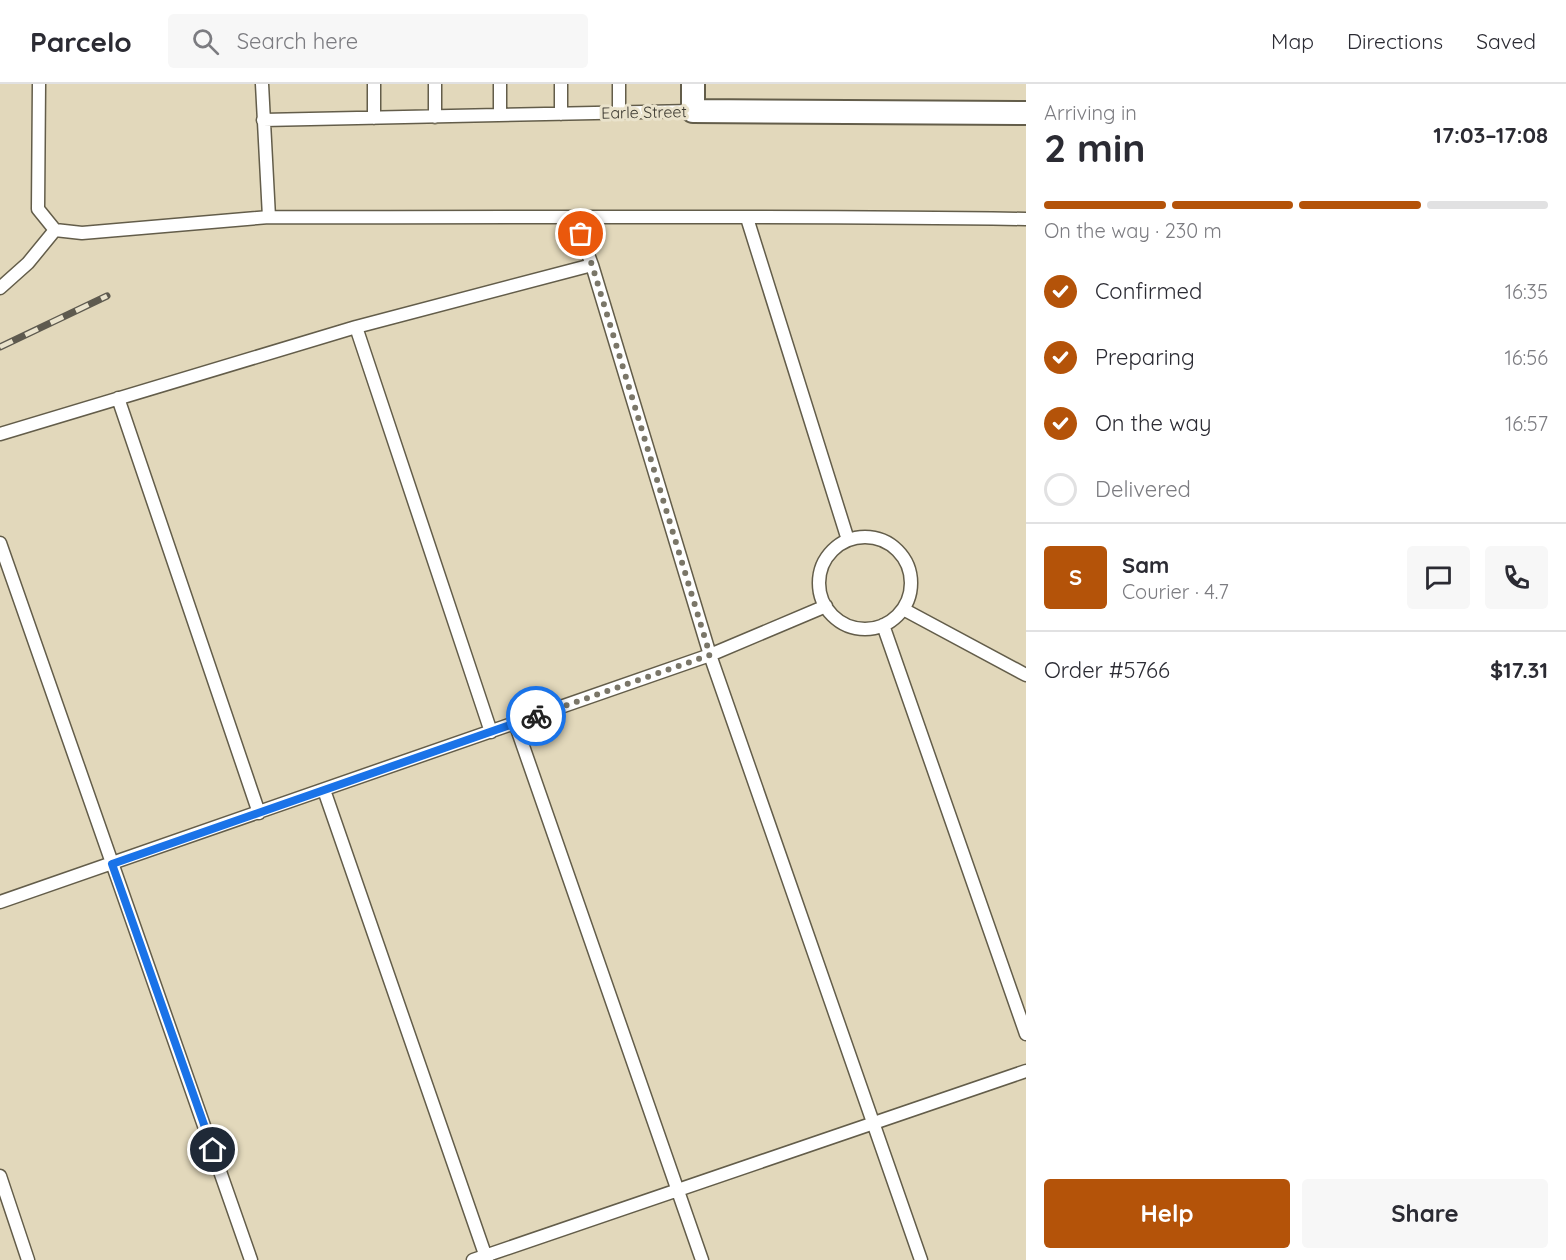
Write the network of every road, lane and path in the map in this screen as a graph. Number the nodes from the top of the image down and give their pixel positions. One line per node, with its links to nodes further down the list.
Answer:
1 (39, 84): 21 (lane)
2 (262, 84): 16 (lane)
3 (374, 84): 15 (lane)
4 (435, 84): 14 (lane)
5 (500, 84): 13 (lane)
6 (561, 84): 12 (lane)
7 (619, 84): 10 (lane)
8 (693, 84): 9 (street)
9 (693, 111): 10 (lane, Earle Street); 11 (street, Earle Street)
10 (619, 112): 12 (lane, Earle Street)
11 (1026, 113)
12 (561, 114): 13 (lane, Earle Street)
13 (500, 115): 14 (lane, Earle Street)
14 (435, 117): 15 (lane, Earle Street)
15 (374, 118): 16 (lane, Earle Street)
16 (263, 120): 17 (lane)
17 (269, 217): 19 (lane); 21 (lane)
18 (747, 218): 19 (lane); 20 (lane); 27 (lane)
19 (575, 219): 22 (lane)
20 (1026, 219)
21 (55, 230): 23 (lane)
22 (592, 265): 24 (lane); 32 (lane)
23 (0, 288)
24 (356, 327): 25 (lane); 35 (lane)
25 (118, 398): 26 (lane); 37 (lane)
26 (0, 434)
27 (848, 540): 29 (lane); 30 (lane)
28 (0, 543): 38 (lane)
29 (826, 606): 31 (lane); 32 (lane)
30 (903, 609): 31 (lane); 33 (lane)
31 (883, 625): 40 (lane)
32 (710, 655): 34 (lane); 42 (lane)
33 (1026, 675)
34 (515, 723): 35 (lane); 44 (lane)
35 (491, 732): 36 (lane)
36 (324, 790): 37 (lane); 45 (lane)
37 (259, 813): 38 (lane)
38 (112, 864): 39 (lane); 47 (lane)
39 (0, 902)
40 (1026, 1034)
41 (1026, 1071): 42 (lane)
42 (873, 1123): 44 (lane); 50 (lane)
43 (0, 1176): 46 (lane)
44 (678, 1190): 45 (lane); 49 (lane)
45 (487, 1258): 48 (lane)
46 (28, 1260)
47 (251, 1260)
48 (473, 1260)
49 (702, 1260)
50 (921, 1260)

